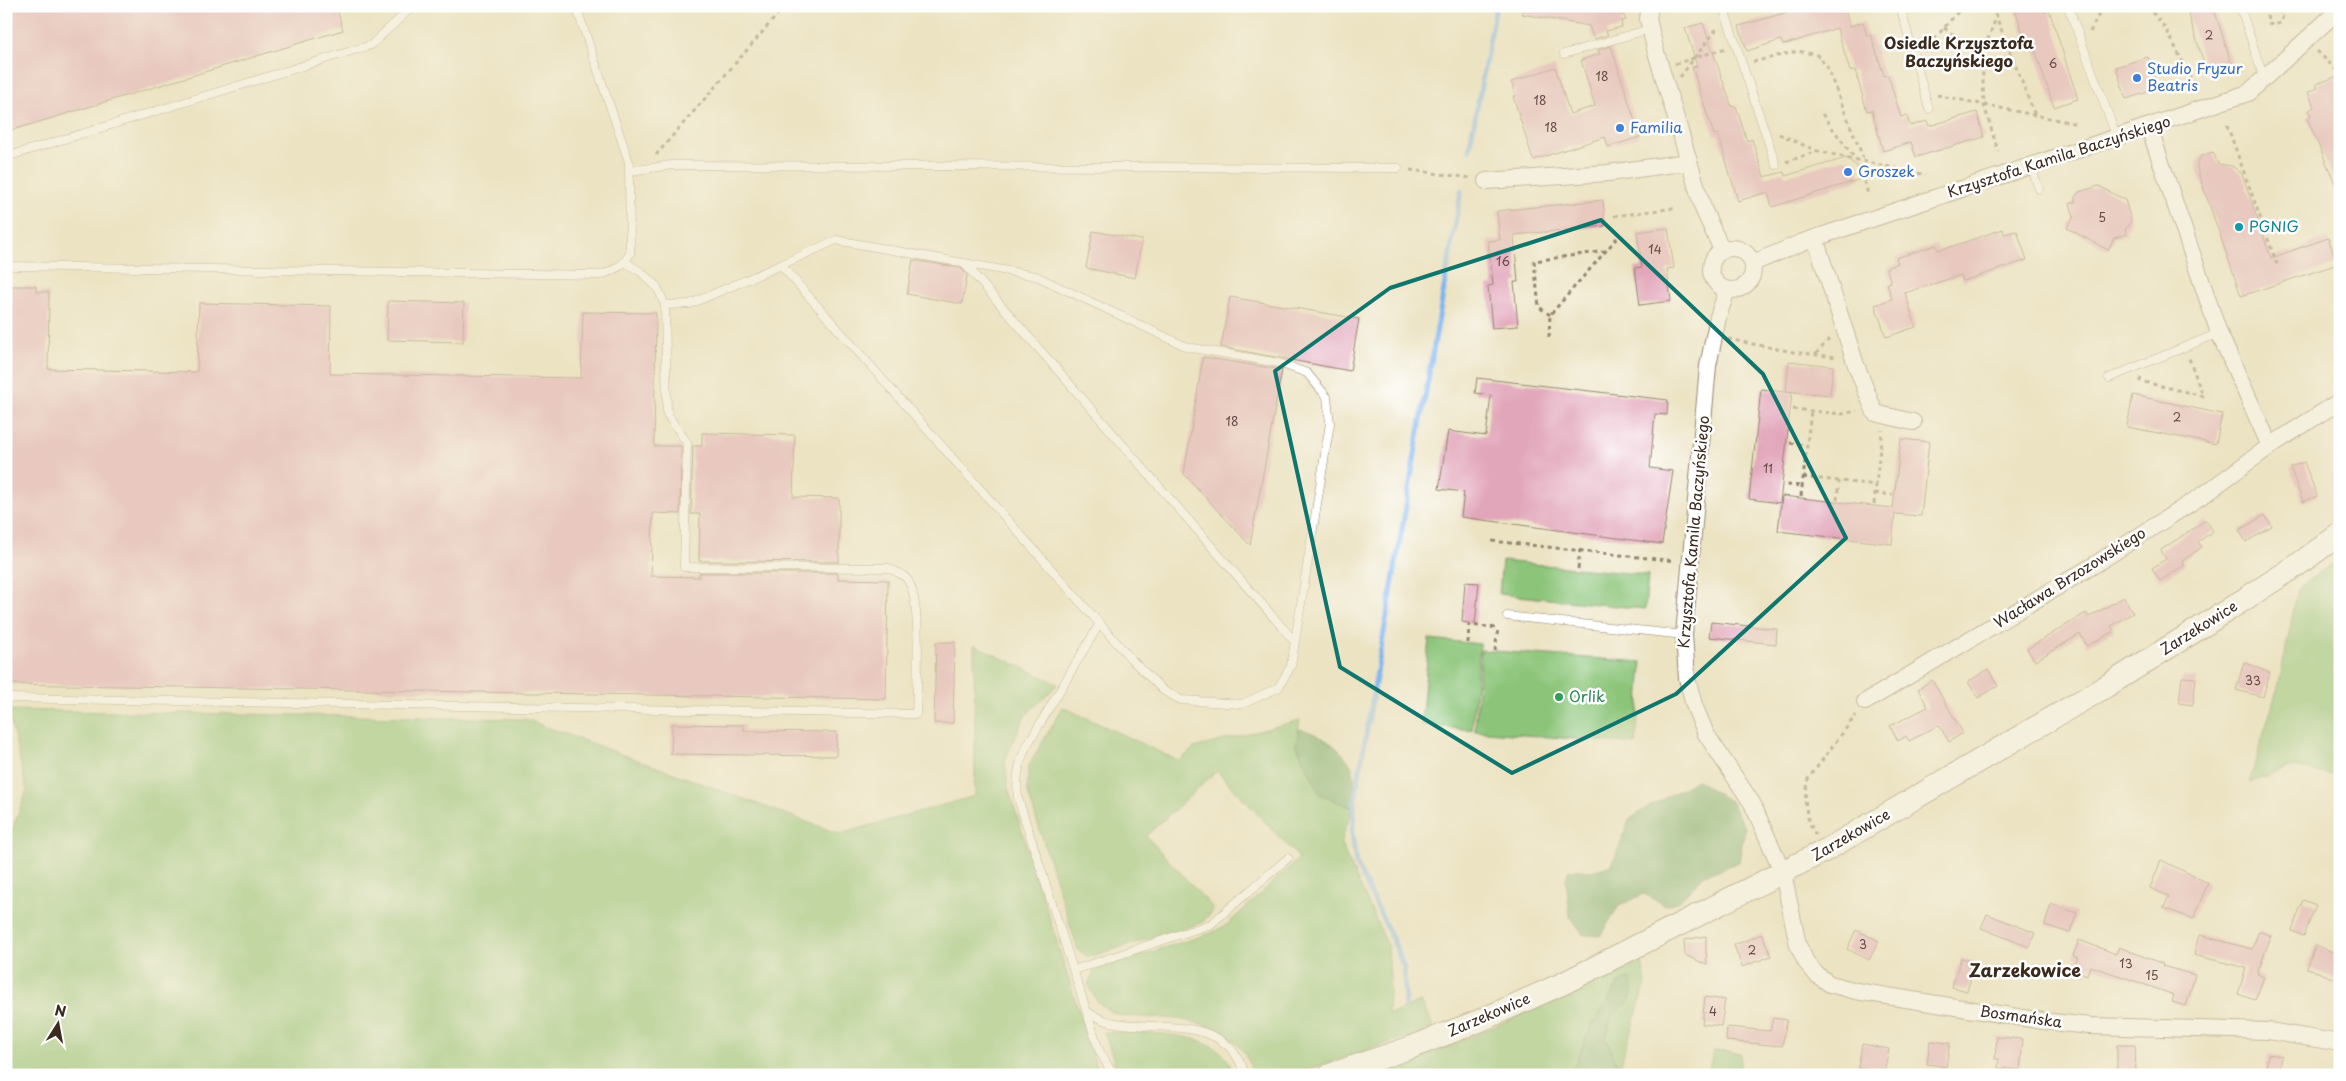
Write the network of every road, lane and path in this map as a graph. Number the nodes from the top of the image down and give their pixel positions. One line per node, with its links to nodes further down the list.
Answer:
1 (413, 6): 46 (lane)
2 (576, 6): 54 (lane)
3 (785, 6): 48 (path)
4 (1723, 6): 17 (lane)
5 (1900, 6): 27 (lane)
6 (1963, 6): 20 (path)
7 (1992, 6): 19 (path)
8 (2068, 6): 23 (lane)
9 (2103, 6): 23 (path)
10 (2147, 6): 33 (path)
11 (2240, 6): 31 (lane)
12 (2264, 6): 14 (path)
13 (2282, 6): 15 (path)
14 (2271, 9): 15 (path); 15 (path)
15 (2276, 9)
16 (2340, 9): 21 (street, Krzysztofa Kamila Baczyńskiego)
17 (1726, 16): 22 (lane); 26 (path)
18 (1649, 18): 24 (lane); 50 (street)
19 (1996, 18): 25 (path); 38 (path)
20 (1944, 28): 25 (path); 27 (path)
21 (2306, 40): 30 (path); 31 (street, Krzysztofa Kamila Baczyńskiego)
22 (1736, 45): 26 (path); 28 (lane)
23 (2083, 46): 43 (lane)
24 (1564, 54)
25 (1982, 55): 35 (path)
26 (1694, 58): 29 (path); 32 (path)
27 (1915, 61): 34 (lane)
28 (1742, 64): 41 (lane); 49 (path)
29 (1671, 65)
30 (2340, 73)
31 (2264, 79): 42 (street, Krzysztofa Kamila Baczyńskiego)
32 (1676, 82)
33 (2195, 86)
34 (1924, 92): 35 (path); 36 (lane)
35 (1984, 105): 38 (path); 45 (path)
36 (1929, 109)
37 (1822, 114): 47 (path)
38 (2035, 115): 39 (path)
39 (2078, 124)
40 (2227, 125): 70 (path)
41 (1763, 127): 44 (path); 51 (lane)
42 (2149, 127): 43 (street, Krzysztofa Kamila Baczyńskiego); 75 (street)
43 (2117, 138): 52 (street, Krzysztofa Kamila Baczyńskiego)
44 (1817, 151): 47 (path); 51 (path)
45 (1998, 151)
46 (6, 157)
47 (1853, 158): 49 (path); 58 (path)
48 (653, 159)
49 (1864, 160): 55 (path)
50 (1689, 162): 56 (street); 63 (street)
51 (1776, 165)
52 (2032, 166): 57 (lane); 62 (street, Krzysztofa Kamila Baczyńskiego)
53 (1398, 168): 54 (lane); 56 (path)
54 (630, 171): 65 (lane)
55 (1926, 174)
56 (1486, 181)
57 (2039, 189)
58 (1868, 194)
59 (1675, 208): 60 (path)
60 (1614, 216)
61 (1617, 238): 64 (path)
62 (1815, 238): 67 (street, Krzysztofa Kamila Baczyńskiego); 87 (street)
63 (1722, 250): 67 (street); 71 (street)
64 (1605, 251): 73 (path); 73 (path)
65 (625, 262): 69 (lane); 72 (lane)
66 (964, 263): 68 (lane); 112 (lane); 112 (lane)
67 (1753, 263): 71 (street)
68 (781, 265): 72 (lane); 109 (lane)
69 (6, 266)
70 (2278, 267)
71 (1727, 290): 111 (street, Krzysztofa Kamila Baczyńskiego)
72 (665, 305): 115 (lane)
73 (1550, 315): 76 (path)
74 (1835, 332): 78 (path)
75 (2219, 333): 84 (lane); 92 (street)
76 (1549, 337)
77 (1724, 338): 78 (path)
78 (1816, 354): 80 (path)
79 (2196, 355): 81 (path)
80 (1844, 357)
81 (2188, 358): 82 (path); 83 (path)
82 (2181, 361)
83 (2147, 374)
84 (2109, 378)
85 (2340, 401): 92 (street, Wacława Brzozowskiego)
86 (1793, 409): 88 (path)
87 (1878, 410): 88 (path); 89 (street); 96 (path)
88 (1811, 411): 91 (path)
89 (1913, 422)
90 (1790, 443): 91 (path)
91 (1807, 445): 93 (path)
92 (2270, 446): 116 (street, Wacława Brzozowskiego)
93 (1803, 478): 94 (path); 97 (path)
94 (1839, 481): 96 (path); 101 (path)
95 (1786, 485): 97 (path)
96 (1876, 485): 98 (path)
97 (1802, 486): 100 (path)
98 (1876, 493): 99 (path); 102 (path)
99 (1893, 495)
100 (1801, 496)
101 (1837, 500)
102 (1874, 504)
103 (2340, 534): 117 (street, Zarzekowice)
104 (1492, 540): 105 (path)
105 (1580, 549): 106 (path); 107 (path)
106 (1683, 562)
107 (1578, 569)
108 (1508, 616): 110 (path); 111 (lane)
109 (1100, 623): 112 (lane); 120 (lane)
110 (1498, 628): 113 (path); 114 (path)
111 (1684, 635): 119 (street, Krzysztofa Kamila Baczyńskiego)
112 (1295, 642)
113 (1468, 643)
114 (1495, 651)
115 (6, 698)
116 (1865, 702): 117 (path)
117 (1826, 850): 119 (street, Zarzekowice)
118 (1288, 858): 120 (lane)
119 (1783, 872): 122 (street, Bosmańska); 125 (street, Zarzekowice)
120 (1074, 970): 121 (lane)
121 (1087, 1012): 123 (lane); 124 (lane)
122 (2340, 1043)
123 (1116, 1075)
124 (1245, 1075)
125 (1330, 1075)

